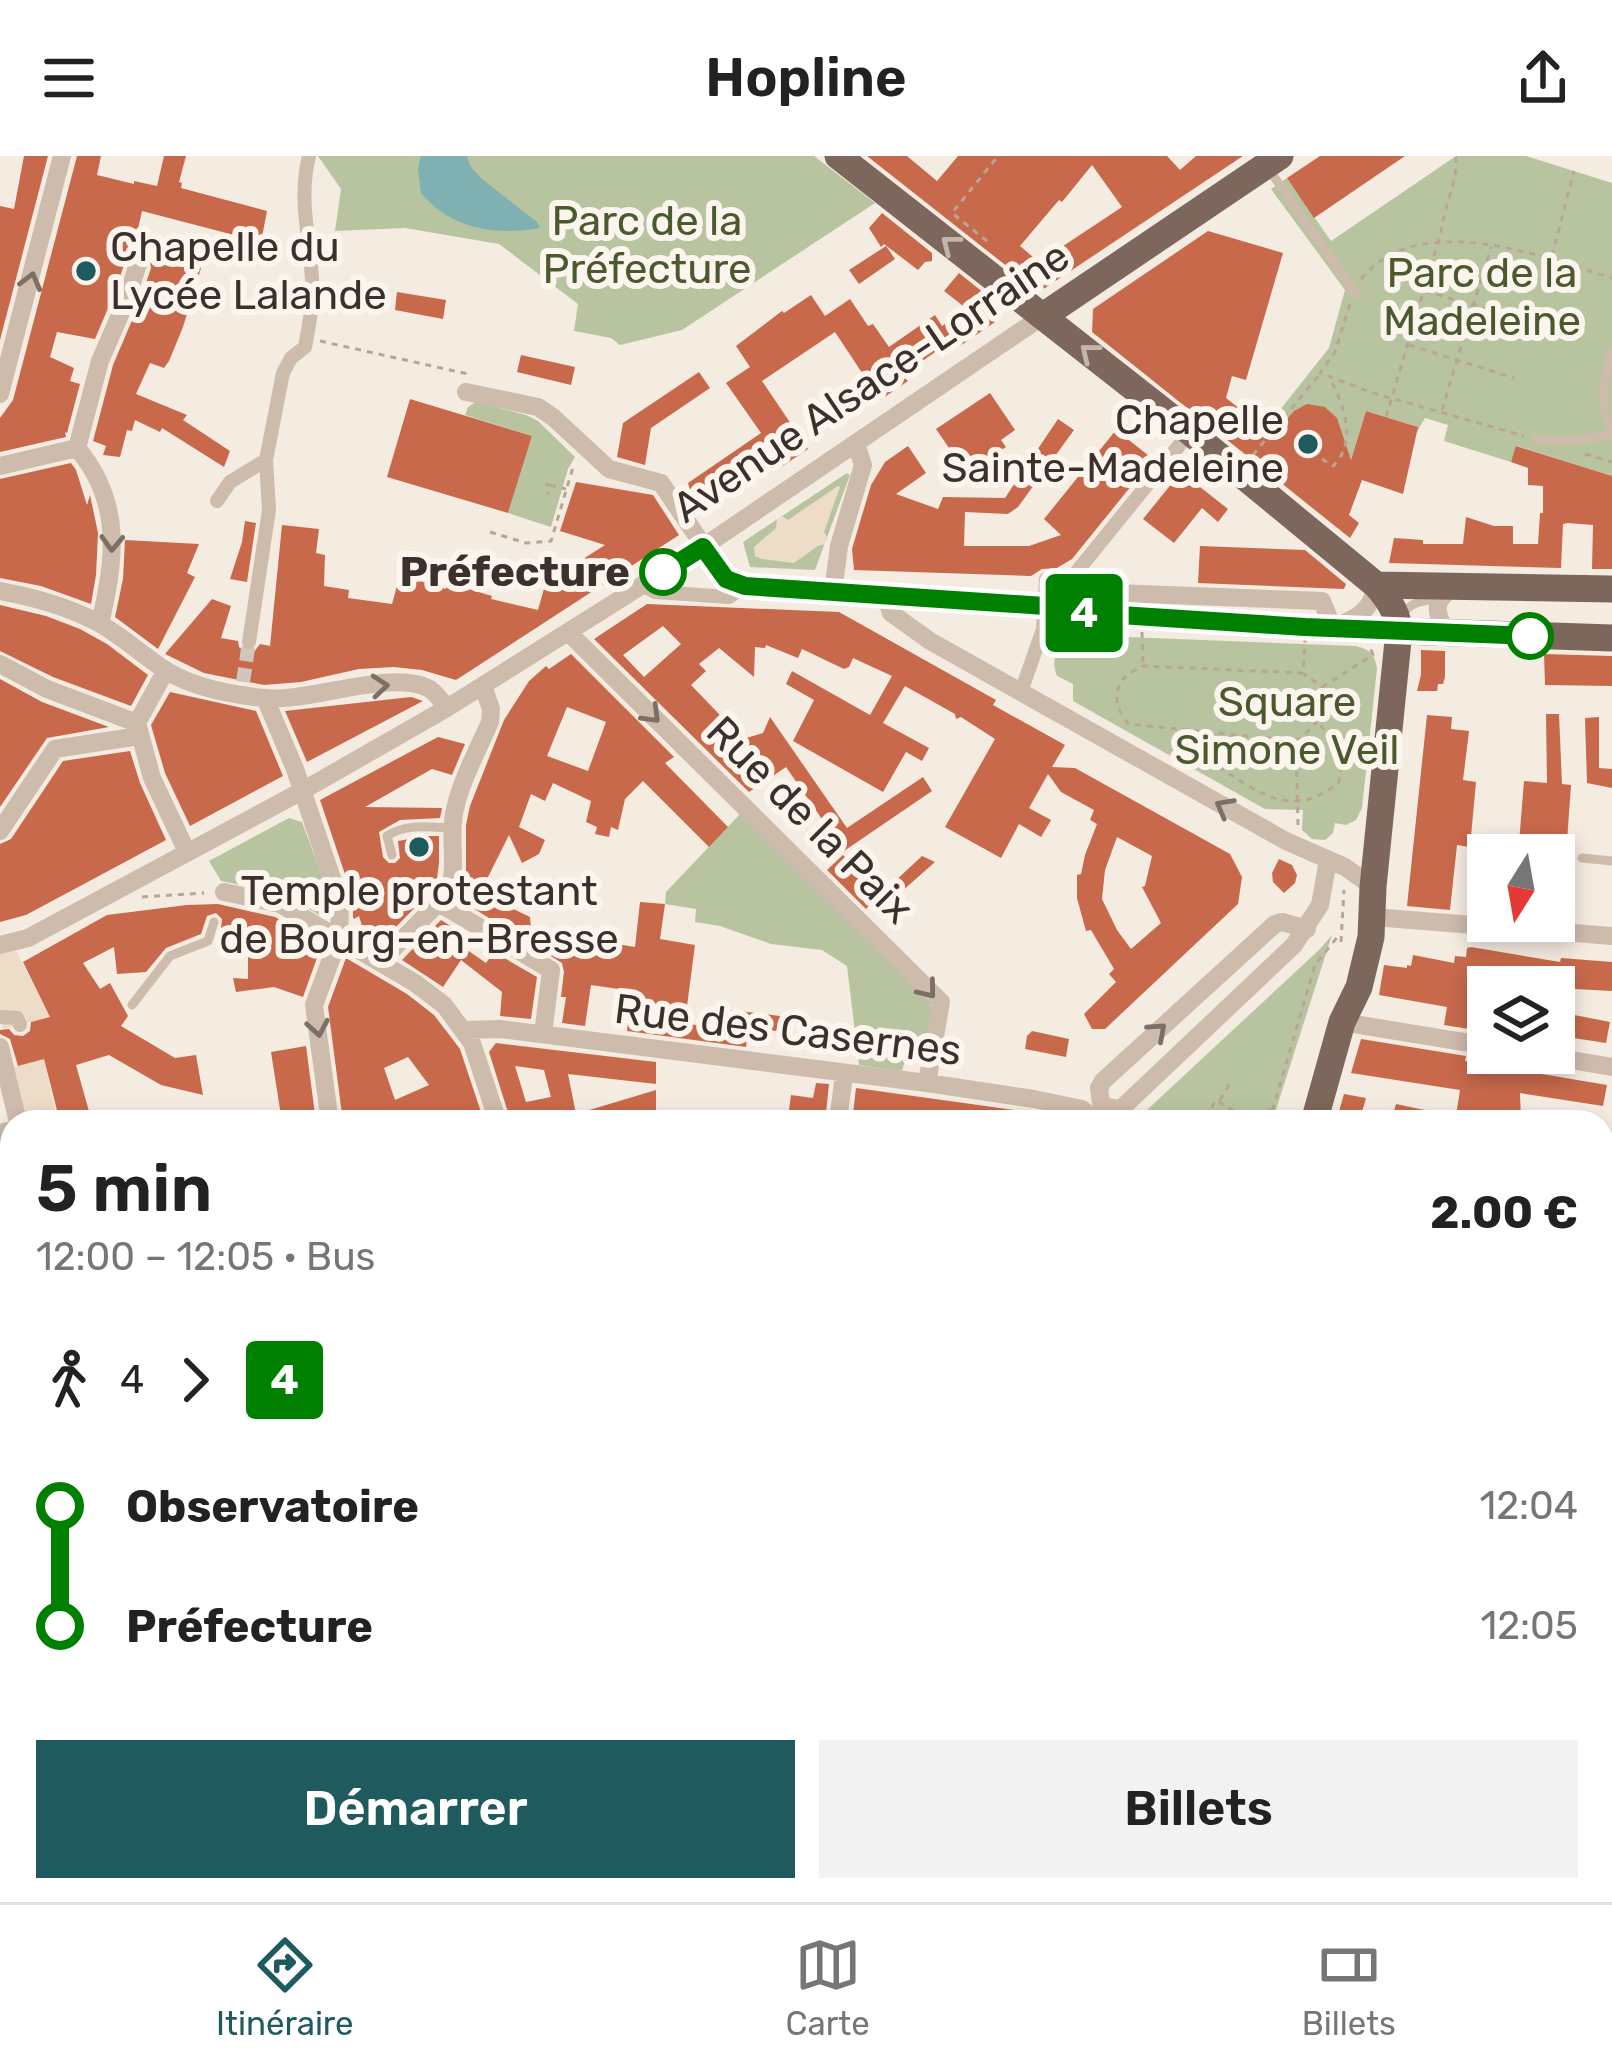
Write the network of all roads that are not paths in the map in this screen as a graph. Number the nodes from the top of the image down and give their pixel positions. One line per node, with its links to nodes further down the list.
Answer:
1 (62, 156): 10 (street, one-way to 1)
2 (309, 156): 16 (street)
3 (838, 156): 7 (main road, one-way to 3)
4 (1273, 161): 6 (lane); 7 (main road, Avenue Alsace-Lorraine)
5 (137, 264): 15 (street)
6 (1356, 294)
7 (1042, 316): 11 (main road, one-way to 7); 14 (street, Avenue Alsace-Lorraine)
8 (1612, 350): 12 (lane)
9 (466, 392): 19 (street)
10 (0, 394)
11 (1190, 432): 21 (main road); 28 (street)
12 (1612, 432): 13 (lane)
13 (1537, 440)
14 (856, 445): 19 (street, Avenue Alsace-Lorraine); 25 (street)
15 (77, 448): 17 (street); 30 (street, one-way to 30)
16 (266, 460): 18 (street); 36 (street)
17 (0, 466)
18 (217, 501)
19 (703, 547): 20 (street, Avenue Alsace-Lorraine); 22 (street)
20 (642, 585): 22 (street); 34 (street, Avenue Alsace-Lorraine)
21 (1376, 585): 26 (main road); 31 (street); 32 (main road)
22 (745, 586): 25 (street)
23 (1612, 589): 26 (main road)
24 (0, 591): 30 (street)
25 (833, 592): 27 (street)
26 (1447, 592): 32 (lane); 33 (street)
27 (886, 597): 28 (street); 40 (street)
28 (1045, 606): 29 (street); 40 (street)
29 (1074, 612): 31 (street); 31 (street)
30 (100, 624): 38 (street)
31 (1333, 628): 32 (street)
32 (1384, 631): 33 (main road); 52 (main road)
33 (1447, 632): 35 (main road)
34 (569, 633): 39 (street, Avenue Alsace-Lorraine); 73 (street, Rue de la Paix, one-way to 73)
35 (1612, 638)
36 (249, 643)
37 (0, 664): 43 (street)
38 (166, 670): 41 (street); 43 (street)
39 (483, 686): 42 (street, Avenue Alsace-Lorraine); 45 (street)
40 (1021, 692): 51 (street, one-way to 40)
41 (265, 698): 42 (street, one-way to 42); 44 (street)
42 (447, 708): 44 (street, Avenue Alsace-Lorraine)
43 (138, 729): 46 (street); 47 (street)
44 (302, 791): 47 (street, Avenue Alsace-Lorraine); 59 (street)
45 (452, 828): 48 (lane); 54 (street)
46 (0, 831)
47 (187, 852): 60 (street, Avenue Alsace-Lorraine)
48 (392, 855)
49 (1582, 858): 50 (lane)
50 (1612, 861)
51 (1336, 864): 52 (street); 57 (street)
52 (1368, 883): 55 (main road); 81 (lane)
53 (222, 898): 59 (street)
54 (439, 904): 61 (street); 67 (street)
55 (1373, 917): 58 (street); 64 (main road)
56 (214, 922): 62 (lane)
57 (1306, 929): 79 (street, one-way to 57); 80 (street)
58 (1612, 936)
59 (339, 938): 61 (street); 75 (street, one-way to 75)
60 (0, 945)
61 (380, 962): 66 (street)
62 (132, 1005)
63 (0, 1017): 65 (street)
64 (1342, 1022): 68 (street); 82 (main road)
65 (20, 1025)
66 (465, 1030): 67 (street, Rue des Casernes); 76 (street)
67 (543, 1034): 72 (street, Rue des Casernes)
68 (1467, 1043)
69 (0, 1047): 74 (street)
70 (1575, 1061): 71 (street)
71 (1612, 1067)
72 (844, 1074): 73 (street, Rue des Casernes); 77 (street)
73 (927, 1083): 78 (street, Rue des Casernes)
74 (15, 1110)
75 (329, 1110)
76 (494, 1110)
77 (840, 1110)
78 (1048, 1110)
79 (1111, 1110)
80 (1122, 1110)
81 (1308, 1110)
82 (1317, 1110)

